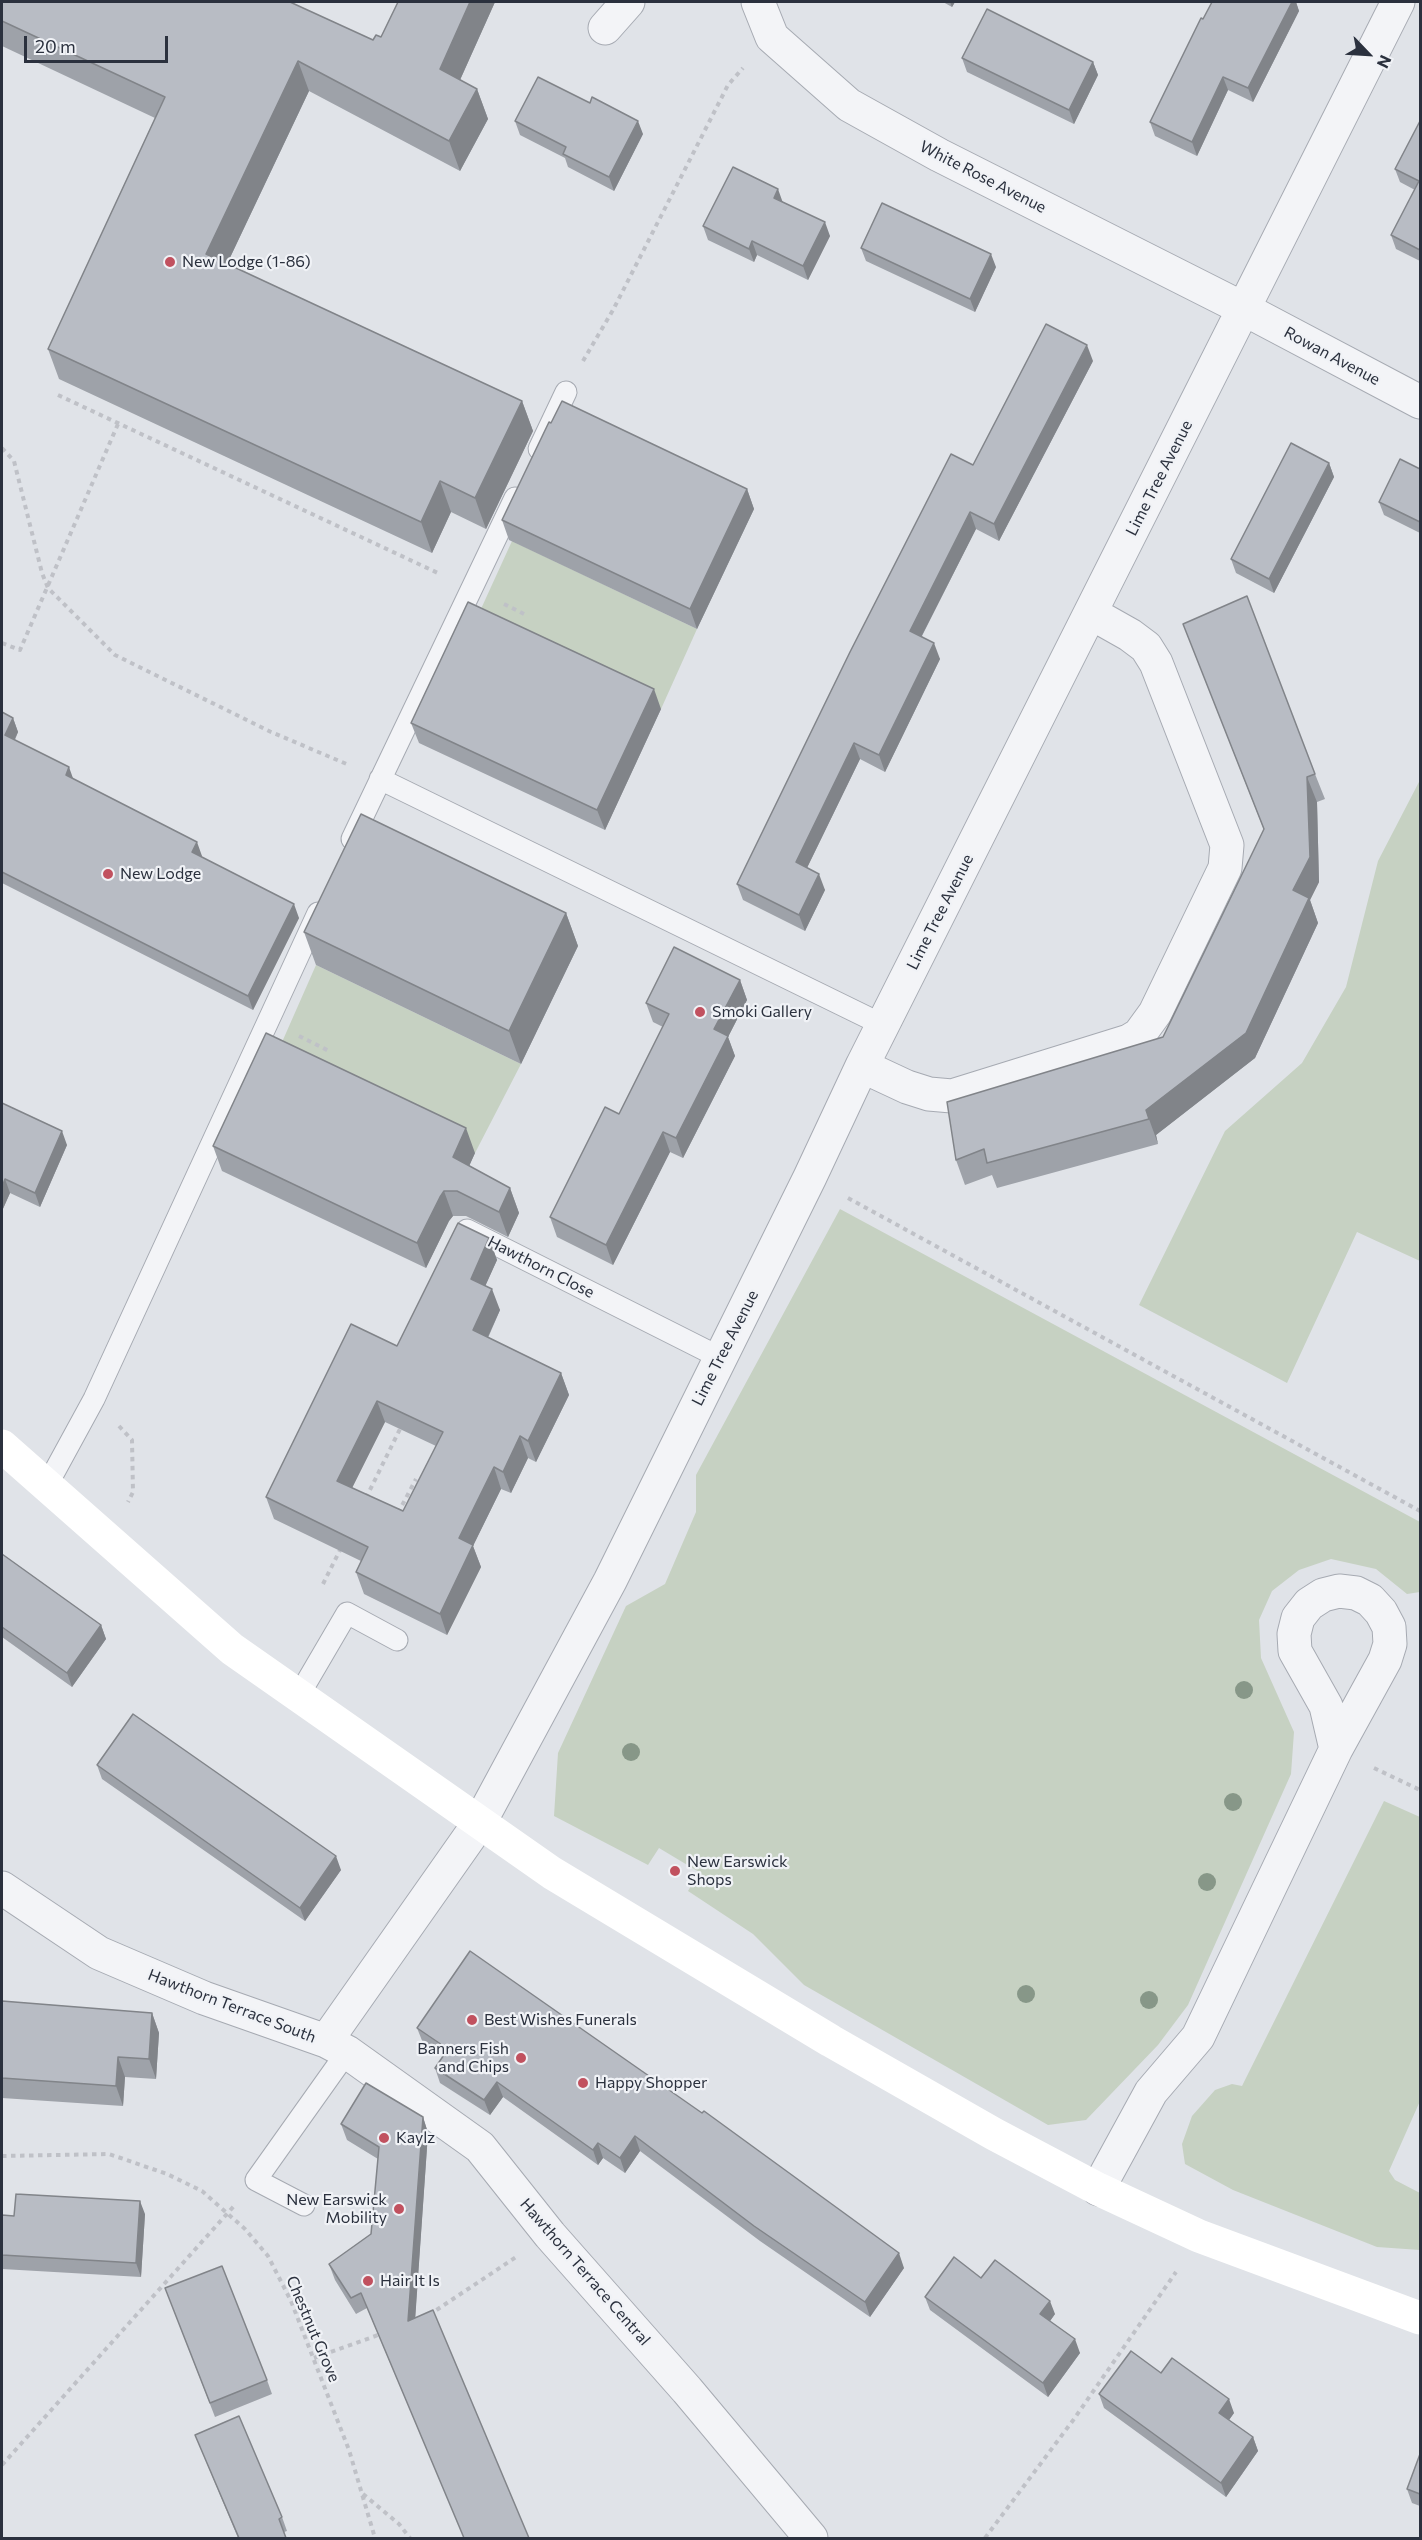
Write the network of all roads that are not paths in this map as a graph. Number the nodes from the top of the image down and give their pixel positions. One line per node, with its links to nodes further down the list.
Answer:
1 (628, 2): 5 (street)
2 (758, 2): 6 (street, White Rose Avenue)
3 (1397, 2): 4 (street, Lime Tree Avenue); 6 (street, Lime Tree Avenue)
4 (1420, 14)
5 (605, 28)
6 (1244, 309): 8 (street, Rowan Avenue); 9 (street, Lime Tree Avenue)
7 (566, 392): 10 (lane)
8 (1420, 402)
9 (1091, 613): 13 (street, Lime Tree Avenue); 14 (street)
10 (380, 779): 11 (lane); 13 (lane)
11 (346, 853)
12 (327, 895): 18 (lane)
13 (883, 1024): 14 (street, Lime Tree Avenue)
14 (862, 1066): 16 (street, Lime Tree Avenue)
15 (451, 1246): 16 (lane, Hawthorn Close)
16 (721, 1358): 22 (street, Lime Tree Avenue)
17 (2, 1446): 18 (street)
18 (46, 1487): 20 (street)
19 (397, 1640): 20 (lane)
20 (299, 1695): 22 (street)
21 (1336, 1749): 25 (street)
22 (480, 1822): 24 (street, Hawthorn Terrace South); 25 (street)
23 (2, 1888): 24 (street, Hawthorn Terrace South)
24 (337, 2047): 26 (lane); 28 (street, Hawthorn Terrace Central)
25 (1098, 2189): 27 (street)
26 (304, 2205)
27 (1420, 2318)
28 (811, 2538)

